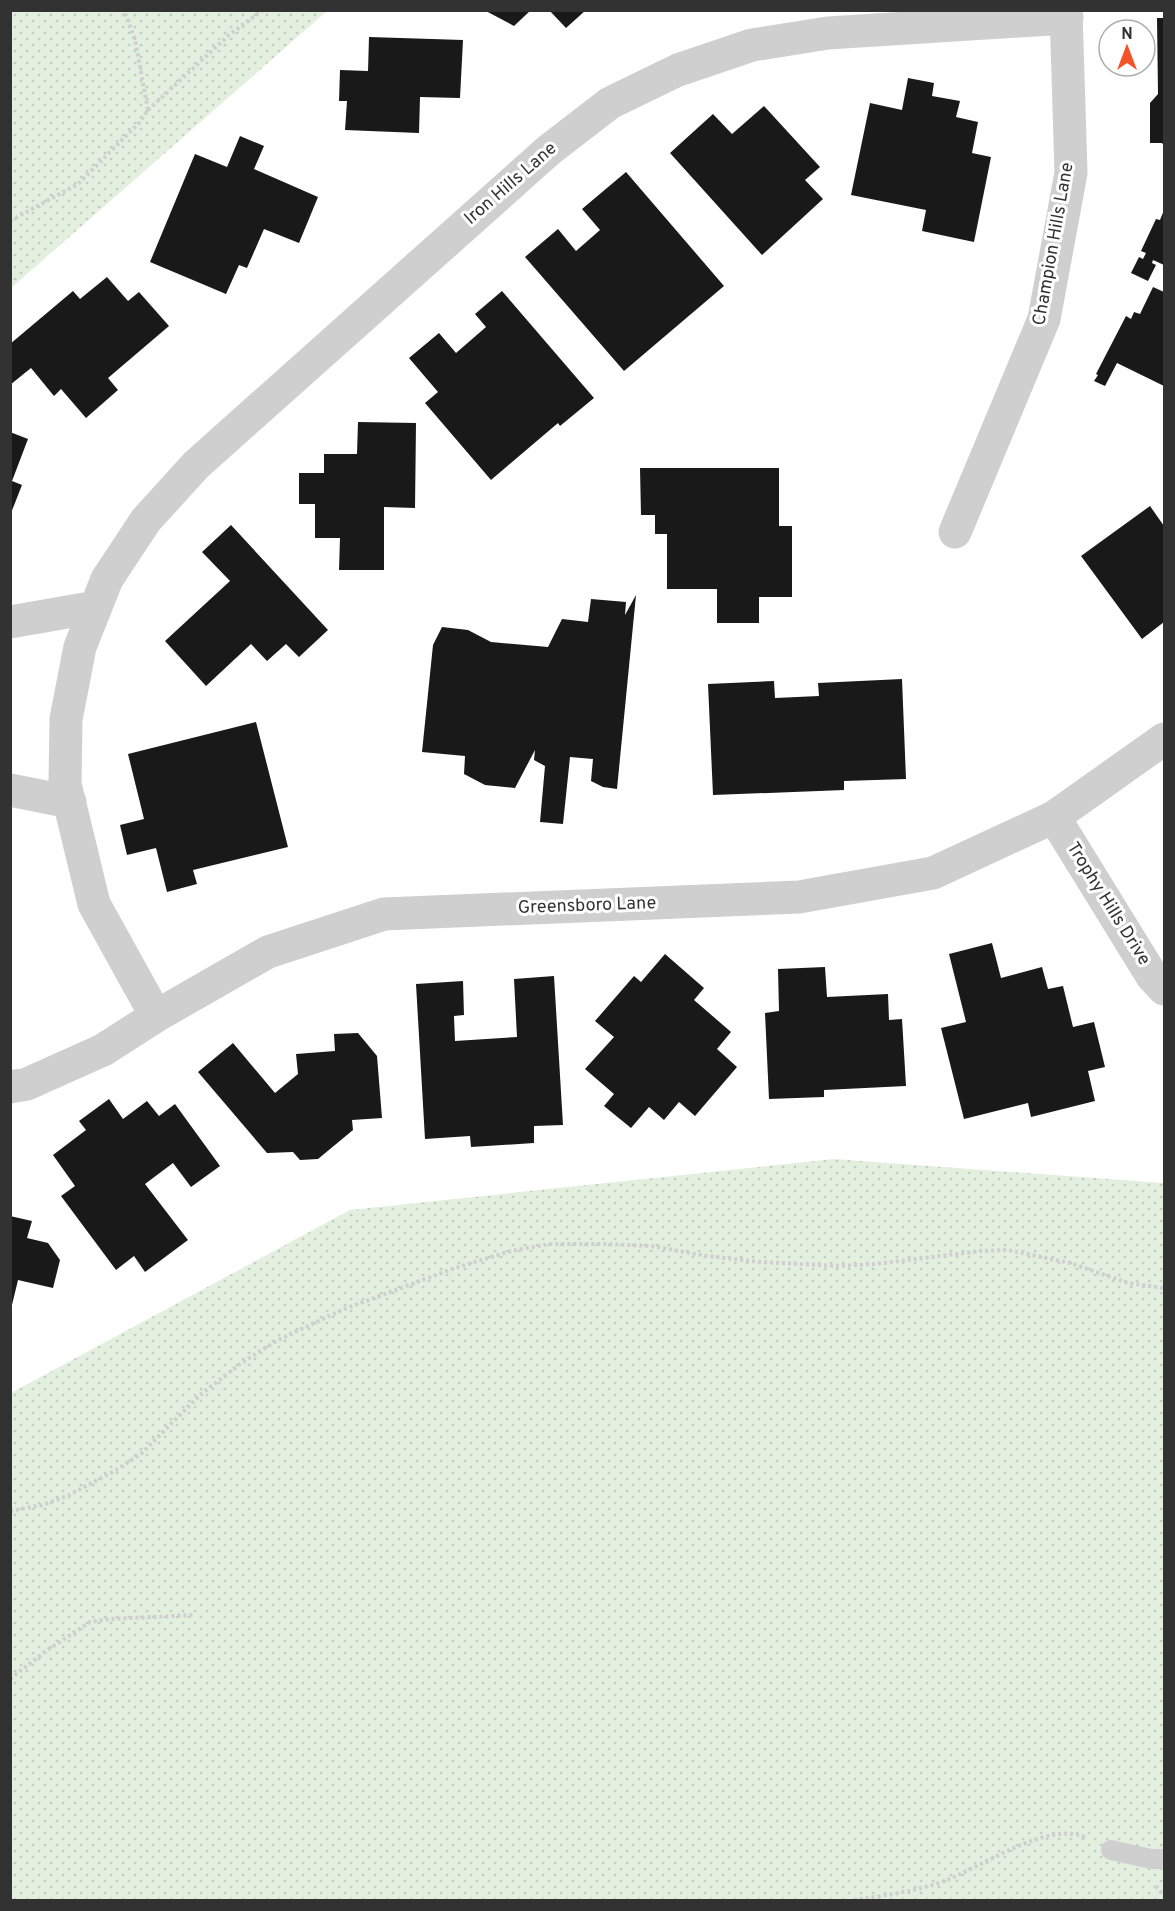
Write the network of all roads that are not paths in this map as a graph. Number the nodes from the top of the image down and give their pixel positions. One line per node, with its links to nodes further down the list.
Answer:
1 (1066, 14): 2 (street, Champion Hills Lane); 3 (street, Iron Hills Lane)
2 (955, 532)
3 (96, 607): 4 (street); 7 (street, Iron Hills Lane)
4 (10, 622)
5 (1164, 739): 8 (street, Greensboro Lane)
6 (10, 790): 7 (street)
7 (69, 802): 10 (street, Iron Hills Lane)
8 (1054, 817): 9 (street, Trophy Hills Drive); 10 (street, Greensboro Lane)
9 (1164, 989)
10 (156, 1016): 11 (street, Greensboro Lane)
11 (10, 1087)
12 (1111, 1851): 13 (lane)
13 (1164, 1859)

